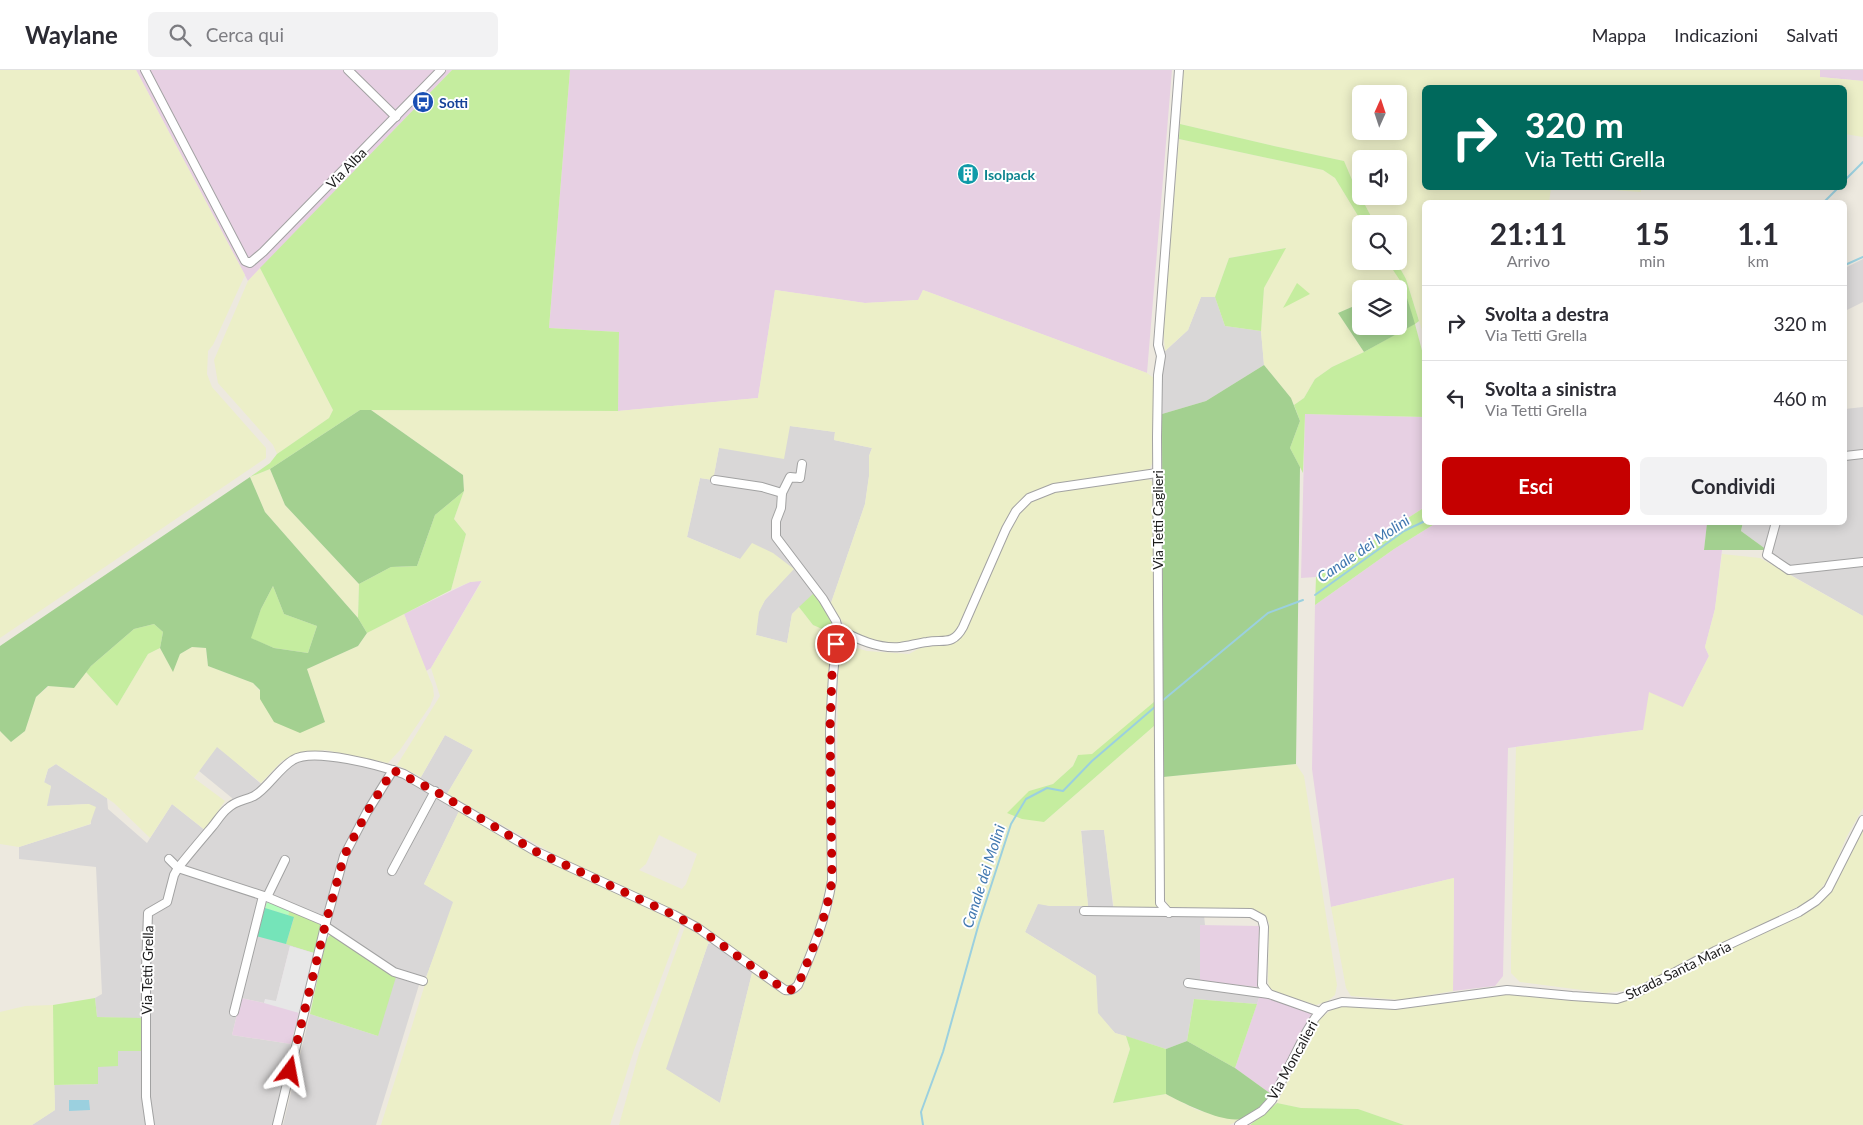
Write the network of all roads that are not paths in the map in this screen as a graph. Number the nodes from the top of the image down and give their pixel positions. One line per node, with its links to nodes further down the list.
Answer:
1 (145, 70): 5 (street, Via Alba)
2 (348, 70): 5 (street)
3 (441, 70): 5 (street, Via Alba)
4 (1179, 70): 9 (street, Via Tetti Caglieri)
5 (396, 117)
6 (1863, 454): 7 (street)
7 (1847, 456)
8 (802, 464): 11 (street)
9 (1157, 473): 14 (street); 24 (street, Via Tetti Caglieri)
10 (715, 480): 11 (street)
11 (782, 493): 14 (street)
12 (1775, 525): 13 (street)
13 (1863, 562)
14 (838, 629): 16 (street, Via Tetti Grella)
15 (393, 770): 16 (street, Via Tetti Grella); 20 (street, Via Tetti Grella); 25 (street)
16 (435, 791): 21 (street)
17 (1863, 820): 30 (street, Strada Santa Maria)
18 (169, 860): 20 (street)
19 (285, 860): 22 (street)
20 (178, 868): 22 (street); 31 (street, Via Tetti Grella)
21 (392, 871)
22 (265, 896): 25 (street); 29 (street)
23 (1084, 911): 24 (street)
24 (1169, 913): 28 (street)
25 (325, 924): 26 (street); 32 (street)
26 (423, 981)
27 (1188, 983): 28 (street)
28 (1269, 994): 30 (street)
29 (234, 1012)
30 (1320, 1012): 33 (street, Via Moncalieri)
31 (150, 1125)
32 (277, 1125)
33 (1239, 1125)

